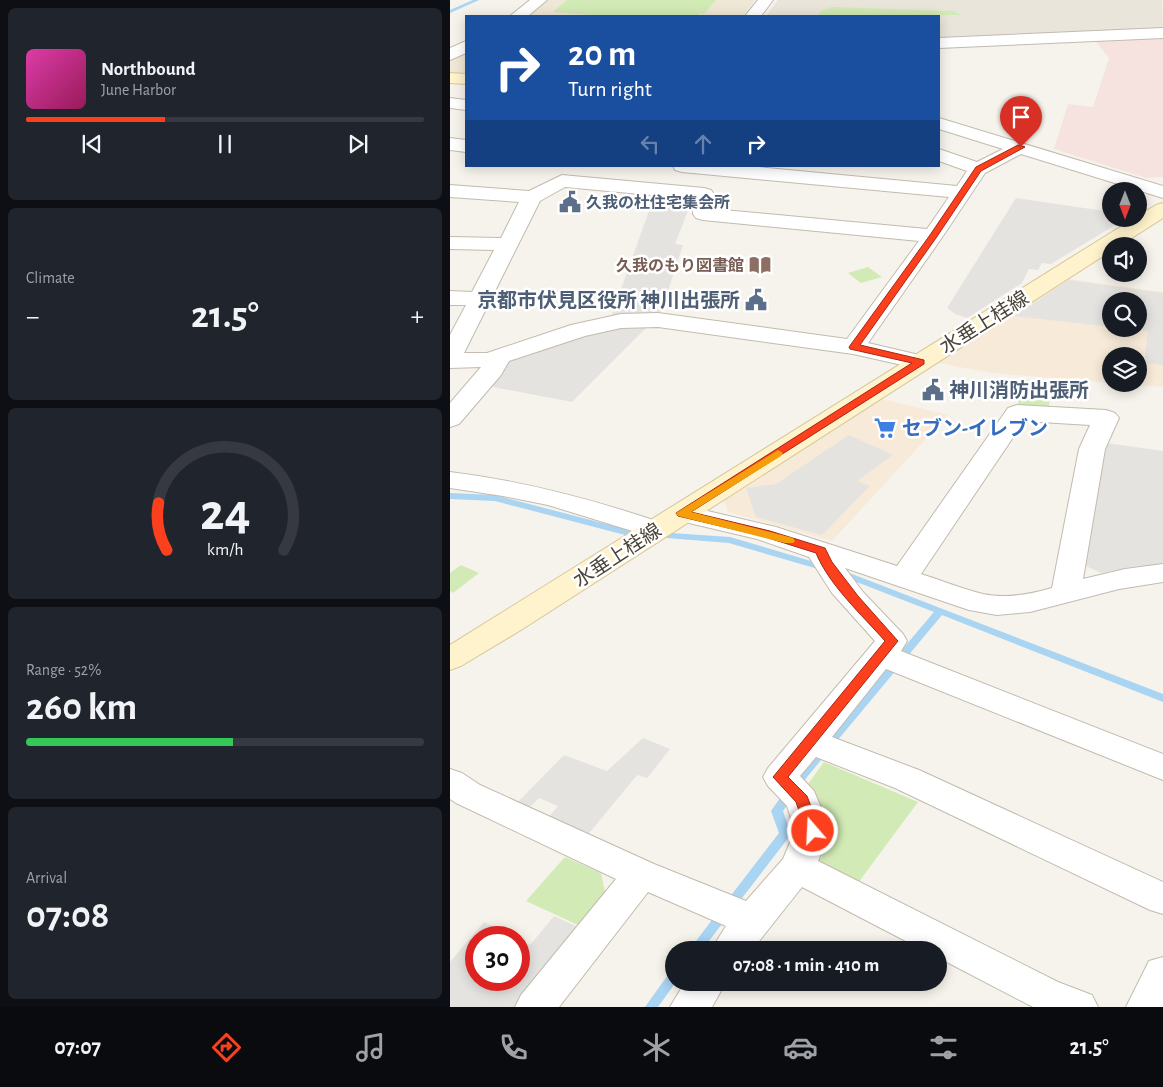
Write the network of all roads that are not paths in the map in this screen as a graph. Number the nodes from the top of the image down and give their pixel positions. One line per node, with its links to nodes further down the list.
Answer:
1 (540, 0): 3 (street)
2 (766, 0): 4 (street)
3 (519, 15)
4 (754, 15)
5 (1163, 33): 6 (street)
6 (940, 43)
7 (465, 47): 8 (street)
8 (450, 55)
9 (450, 78): 10 (main road)
10 (465, 79)
11 (450, 103): 12 (street)
12 (465, 105)
13 (940, 123): 16 (street)
14 (450, 144): 15 (street)
15 (465, 146)
16 (1021, 147): 19 (street); 24 (street)
17 (940, 156): 19 (street)
18 (689, 167): 22 (street); 23 (street)
19 (978, 169): 23 (street)
20 (568, 174): 22 (street); 25 (street)
21 (450, 191): 25 (street)
22 (670, 191): 27 (street)
23 (962, 192): 27 (street)
24 (1163, 192)
25 (532, 197): 29 (street)
26 (1163, 209): 35 (main road, 水垂上桂線)
27 (933, 236): 32 (street)
28 (450, 243): 29 (street)
29 (508, 244): 31 (street)
30 (450, 298): 31 (street)
31 (479, 298): 34 (street)
32 (854, 347): 33 (street); 35 (street)
33 (500, 356): 34 (street); 36 (street)
34 (450, 360)
35 (920, 362): 38 (main road, 水垂上桂線)
36 (450, 419)
37 (450, 480): 39 (street)
38 (682, 513): 39 (main road, 水垂上桂線); 40 (street)
39 (649, 534): 44 (main road, 水垂上桂線)
40 (828, 563): 42 (street); 45 (street)
41 (1163, 573): 43 (street)
42 (904, 578): 43 (street); 43 (street)
43 (1066, 594)
44 (450, 658)
45 (893, 660): 46 (street); 47 (street)
46 (823, 746): 49 (street); 51 (street)
47 (1163, 768)
48 (450, 782): 50 (street)
49 (797, 867): 52 (street); 56 (street)
50 (641, 874): 52 (street); 57 (street)
51 (1163, 899)
52 (735, 913): 53 (street)
53 (731, 941)
54 (1163, 973): 59 (street)
55 (702, 991): 58 (street)
56 (1054, 1003)
57 (535, 1007)
58 (690, 1007)
59 (1146, 1007)

